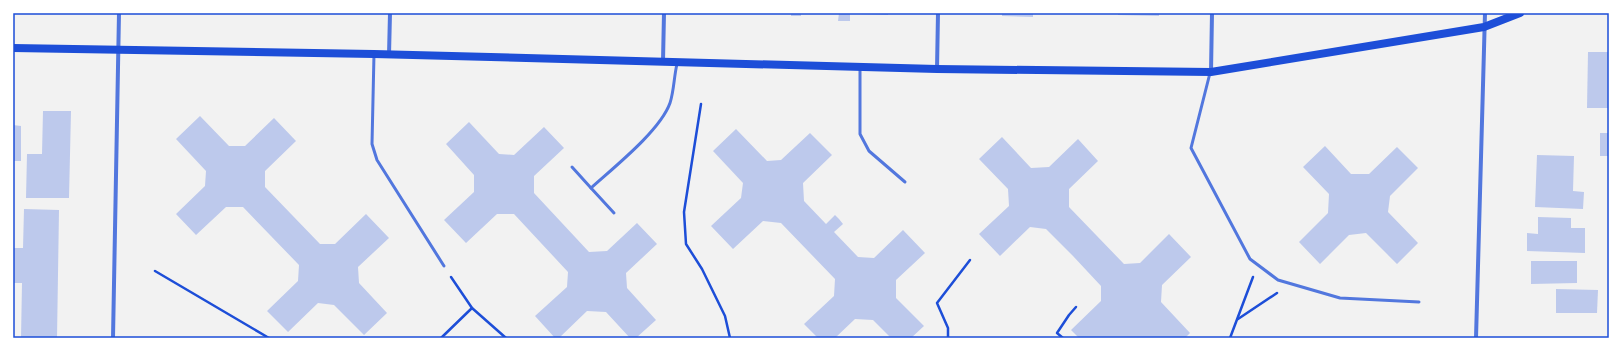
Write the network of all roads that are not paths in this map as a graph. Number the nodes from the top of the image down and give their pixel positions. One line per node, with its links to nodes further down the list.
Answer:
1 (119, 13): 10 (street)
2 (390, 13): 12 (street)
3 (664, 13): 13 (street)
4 (938, 13): 16 (street)
5 (1212, 13): 17 (street)
6 (1485, 13): 8 (street)
7 (1520, 13): 8 (main road)
8 (1484, 28): 17 (main road); 25 (street)
9 (13, 48): 10 (main road)
10 (118, 49): 11 (main road); 24 (street)
11 (374, 54): 12 (main road); 22 (lane)
12 (389, 55): 13 (main road)
13 (663, 62): 14 (main road)
14 (677, 62): 15 (main road); 20 (lane)
15 (860, 67): 16 (main road); 19 (lane)
16 (937, 69): 17 (main road)
17 (1211, 72): 23 (lane)
18 (572, 167): 20 (lane)
19 (905, 182)
20 (591, 188): 21 (lane)
21 (614, 213)
22 (444, 266)
23 (1419, 302)
24 (113, 338)
25 (1476, 338)

